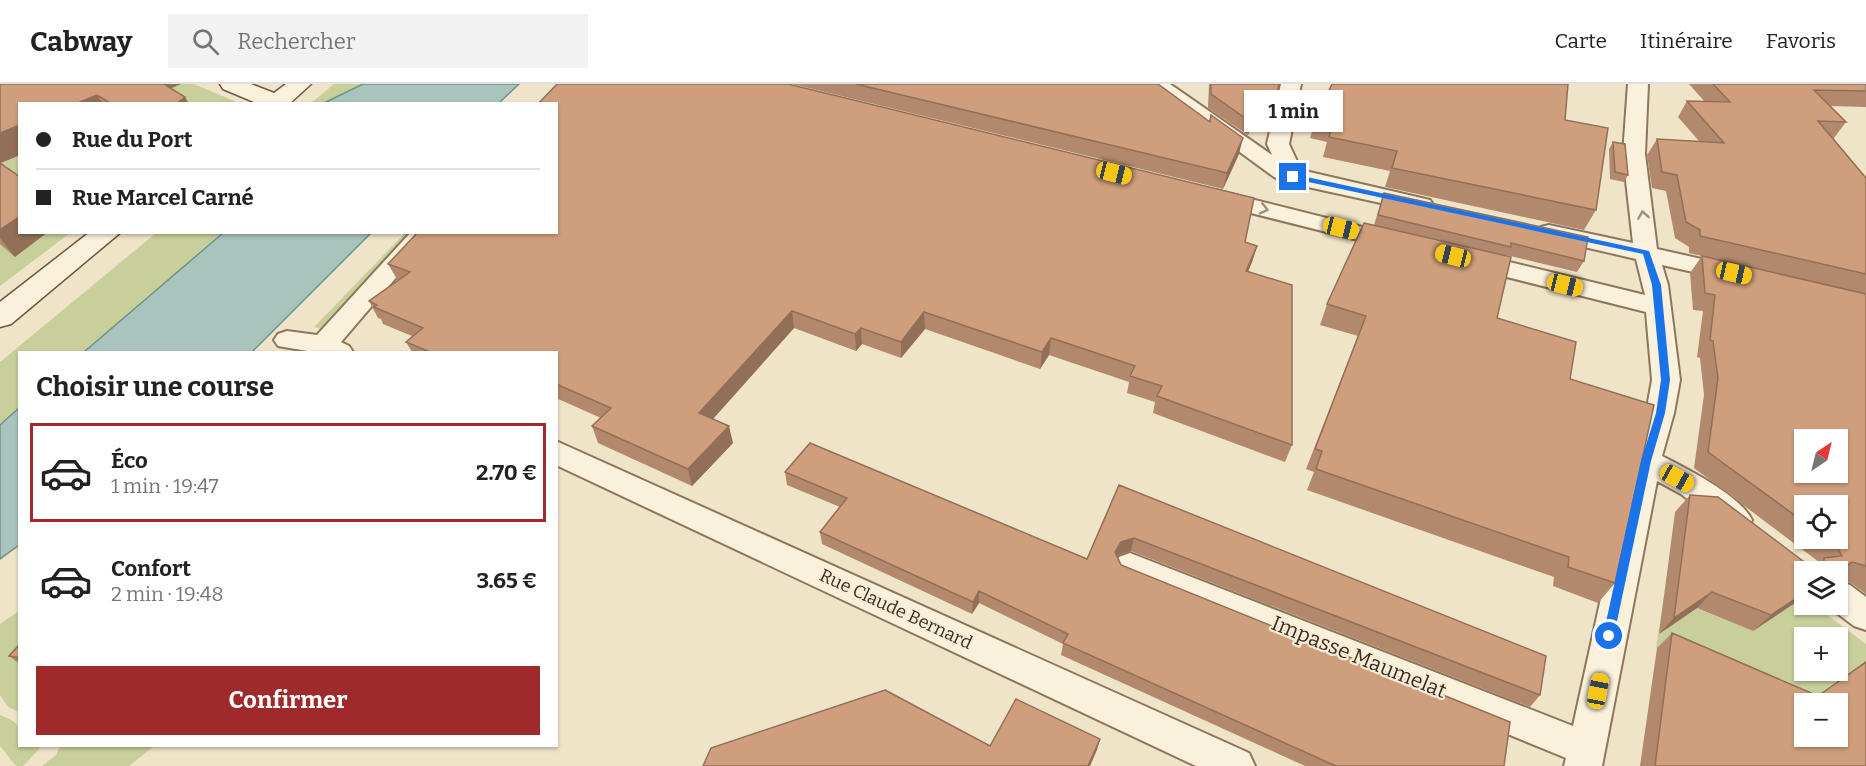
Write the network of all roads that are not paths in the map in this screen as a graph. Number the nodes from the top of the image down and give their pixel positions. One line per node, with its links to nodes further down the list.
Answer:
1 (231, 84): 6 (street)
2 (300, 84): 7 (street)
3 (1157, 84): 8 (street)
4 (1291, 84): 8 (street)
5 (1638, 84): 14 (street, one-way to 5)
6 (273, 102)
7 (276, 102)
8 (1287, 174): 10 (street)
9 (1194, 192): 16 (street, one-way to 16)
10 (1438, 208)
11 (1530, 228): 14 (street)
12 (105, 234): 17 (street)
13 (422, 234): 19 (street)
14 (1646, 252): 15 (street); 16 (street)
15 (1750, 277)
16 (1659, 307): 21 (street)
17 (0, 317)
18 (287, 340): 19 (street)
19 (332, 349)
20 (558, 453): 27 (street, Rue Claude Bernard)
21 (1646, 461): 22 (street); 26 (street)
22 (1758, 536)
23 (1130, 566): 26 (street, Impasse Maumelat)
24 (1848, 602): 25 (street)
25 (1866, 616)
26 (1585, 757)
27 (1236, 766)

